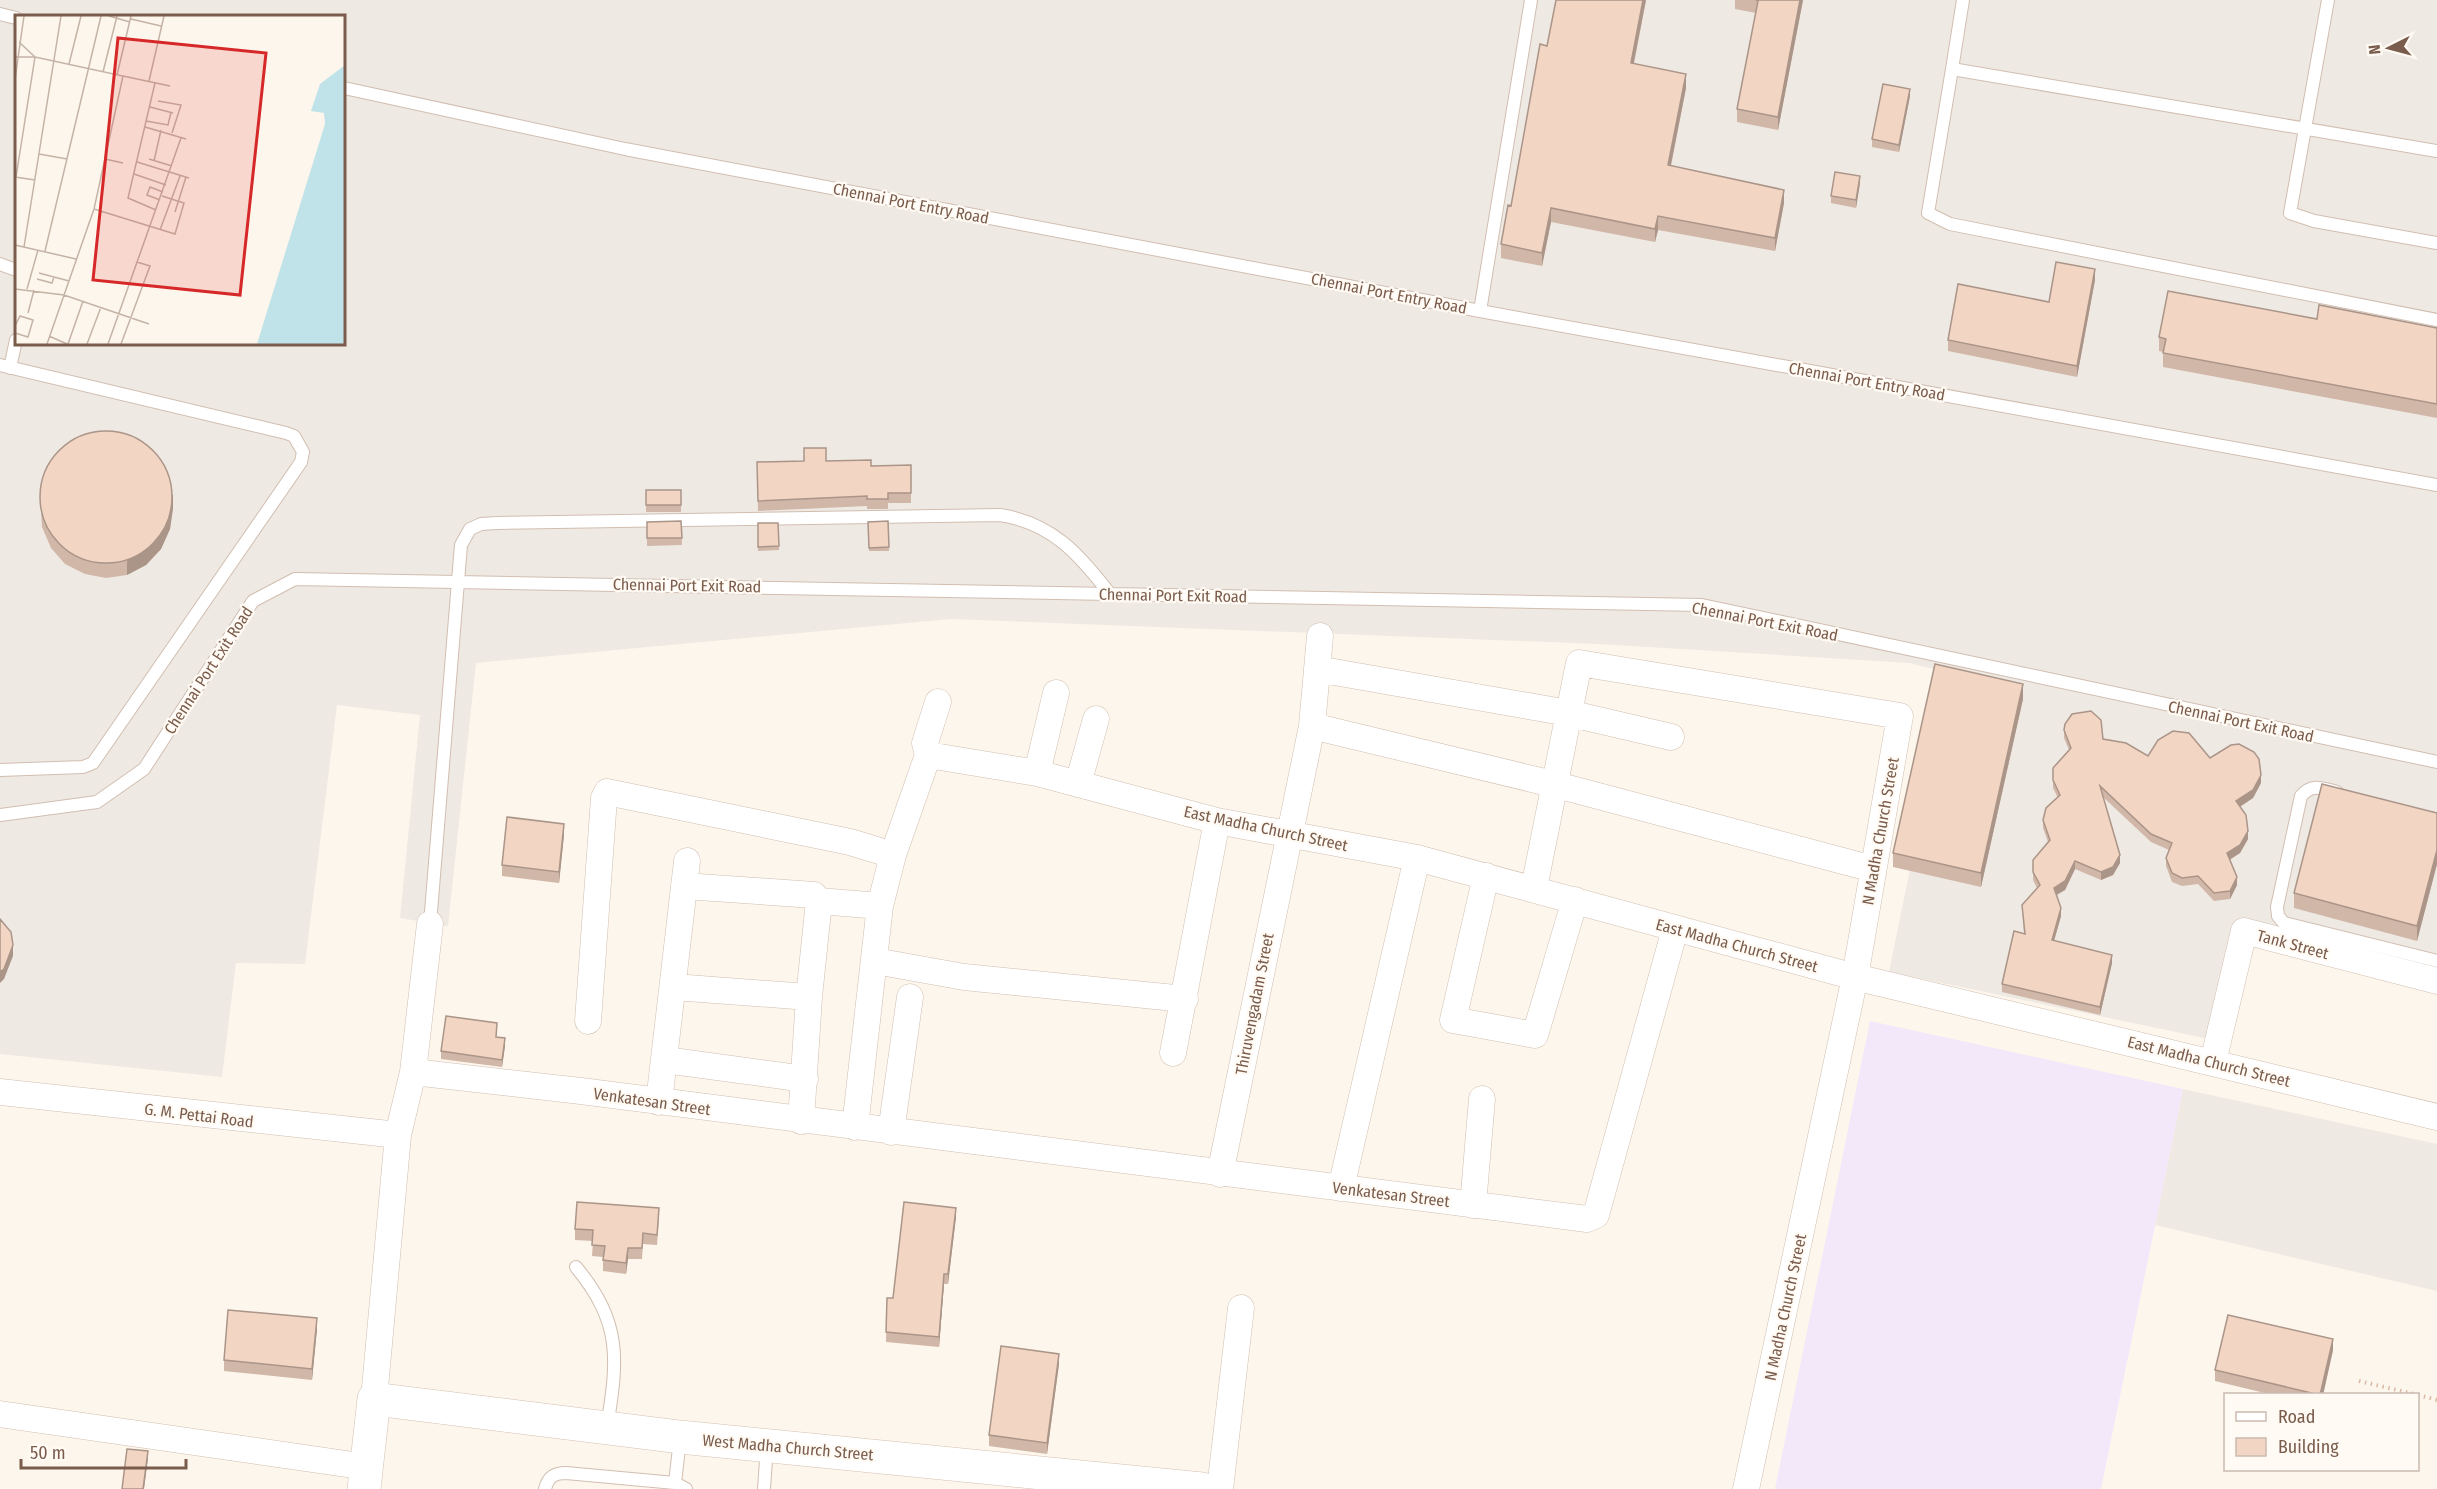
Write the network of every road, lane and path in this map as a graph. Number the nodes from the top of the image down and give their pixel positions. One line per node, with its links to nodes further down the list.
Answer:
1 (1531, 0): 13 (lane)
2 (1963, 0): 6 (lane)
3 (2328, 0): 8 (lane)
4 (0, 14): 5 (lane)
5 (15, 18)
6 (1952, 69): 8 (lane); 14 (lane)
7 (345, 88): 13 (lane, Chennai Port Entry Road)
8 (2306, 129): 9 (lane); 10 (lane)
9 (2437, 151)
10 (2437, 243)
11 (0, 264): 12 (lane)
12 (15, 270)
13 (1480, 311): 17 (lane, Chennai Port Entry Road)
14 (2437, 320)
15 (15, 342): 16 (lane)
16 (5, 366): 30 (lane)
17 (2437, 485)
18 (458, 581): 19 (lane, Chennai Port Exit Road); 19 (lane); 35 (lane, Chennai Port Exit Road); 46 (lane)
19 (1110, 594): 29 (lane, Chennai Port Exit Road)
20 (1320, 636): 21 (street, Thiruvengadam Street)
21 (1317, 669): 24 (street); 26 (street, Thiruvengadam Street)
22 (1056, 693): 31 (street)
23 (938, 702): 28 (street)
24 (1568, 713): 27 (street); 33 (street, N Madha Church Street); 40 (street, N Madha Church Street)
25 (1096, 719): 32 (street)
26 (1312, 726): 33 (street); 37 (street, Thiruvengadam Street)
27 (1671, 737)
28 (928, 755): 31 (street, East Madha Church Street); 38 (street)
29 (2437, 762)
30 (0, 770)
31 (1037, 774): 32 (street, East Madha Church Street)
32 (1078, 784): 36 (street, East Madha Church Street)
33 (1553, 784): 40 (street); 42 (street, N Madha Church Street)
34 (2349, 795): 49 (lane)
35 (0, 815)
36 (1217, 821): 37 (street, East Madha Church Street); 55 (street)
37 (1288, 835): 39 (street, East Madha Church Street); 70 (street, Thiruvengadam Street)
38 (893, 855): 45 (street); 56 (street)
39 (1417, 858): 41 (street, East Madha Church Street); 71 (street)
40 (1873, 869): 50 (street, N Madha Church Street)
41 (1486, 876): 42 (street, East Madha Church Street); 43 (street)
42 (1534, 888): 43 (street, East Madha Church Street)
43 (1575, 900): 47 (street, East Madha Church Street)
44 (819, 901): 45 (street); 52 (street); 53 (street)
45 (880, 906): 48 (street)
46 (430, 924): 60 (street)
47 (1675, 930): 50 (street, East Madha Church Street); 72 (street, Venkatesan Street)
48 (875, 961): 55 (street); 67 (street)
49 (2437, 962)
50 (1855, 977): 59 (street, East Madha Church Street); 90 (street, N Madha Church Street)
51 (2437, 981): 59 (street, Tank Street)
52 (674, 987): 53 (street); 58 (street)
53 (808, 997): 61 (street)
54 (910, 997): 68 (street)
55 (1185, 999): 57 (street)
56 (588, 1021)
57 (1173, 1053)
58 (665, 1060): 61 (street); 64 (street)
59 (2213, 1062): 65 (street, East Madha Church Street)
60 (413, 1072): 64 (street, Venkatesan Street); 69 (street)
61 (805, 1079): 66 (street)
62 (0, 1092): 69 (street, G. M. Pettai Road)
63 (1482, 1100): 72 (street)
64 (659, 1102): 66 (street, Venkatesan Street)
65 (2437, 1117)
66 (801, 1120): 67 (street, Venkatesan Street)
67 (855, 1128): 68 (street, Venkatesan Street)
68 (891, 1132): 70 (street, Venkatesan Street)
69 (398, 1135): 78 (street)
70 (1220, 1174): 71 (street, Venkatesan Street)
71 (1341, 1188): 72 (street, Venkatesan Street)
72 (1473, 1205)
73 (576, 1267): 81 (lane)
74 (1241, 1308): 89 (street)
75 (2359, 1381): 76 (path)
76 (2408, 1393)
77 (2419, 1396): 79 (path)
78 (374, 1399): 81 (main road, West Madha Church Street); 84 (main road)
79 (2437, 1400)
80 (0, 1414): 84 (street)
81 (606, 1428): 82 (main road, West Madha Church Street)
82 (680, 1437): 83 (main road, West Madha Church Street); 85 (lane)
83 (767, 1444): 87 (lane); 88 (main road, West Madha Church Street)
84 (365, 1478)
85 (681, 1486): 86 (lane)
86 (545, 1489)
87 (764, 1489)
88 (1202, 1489)
89 (1220, 1489)
90 (1746, 1489)

